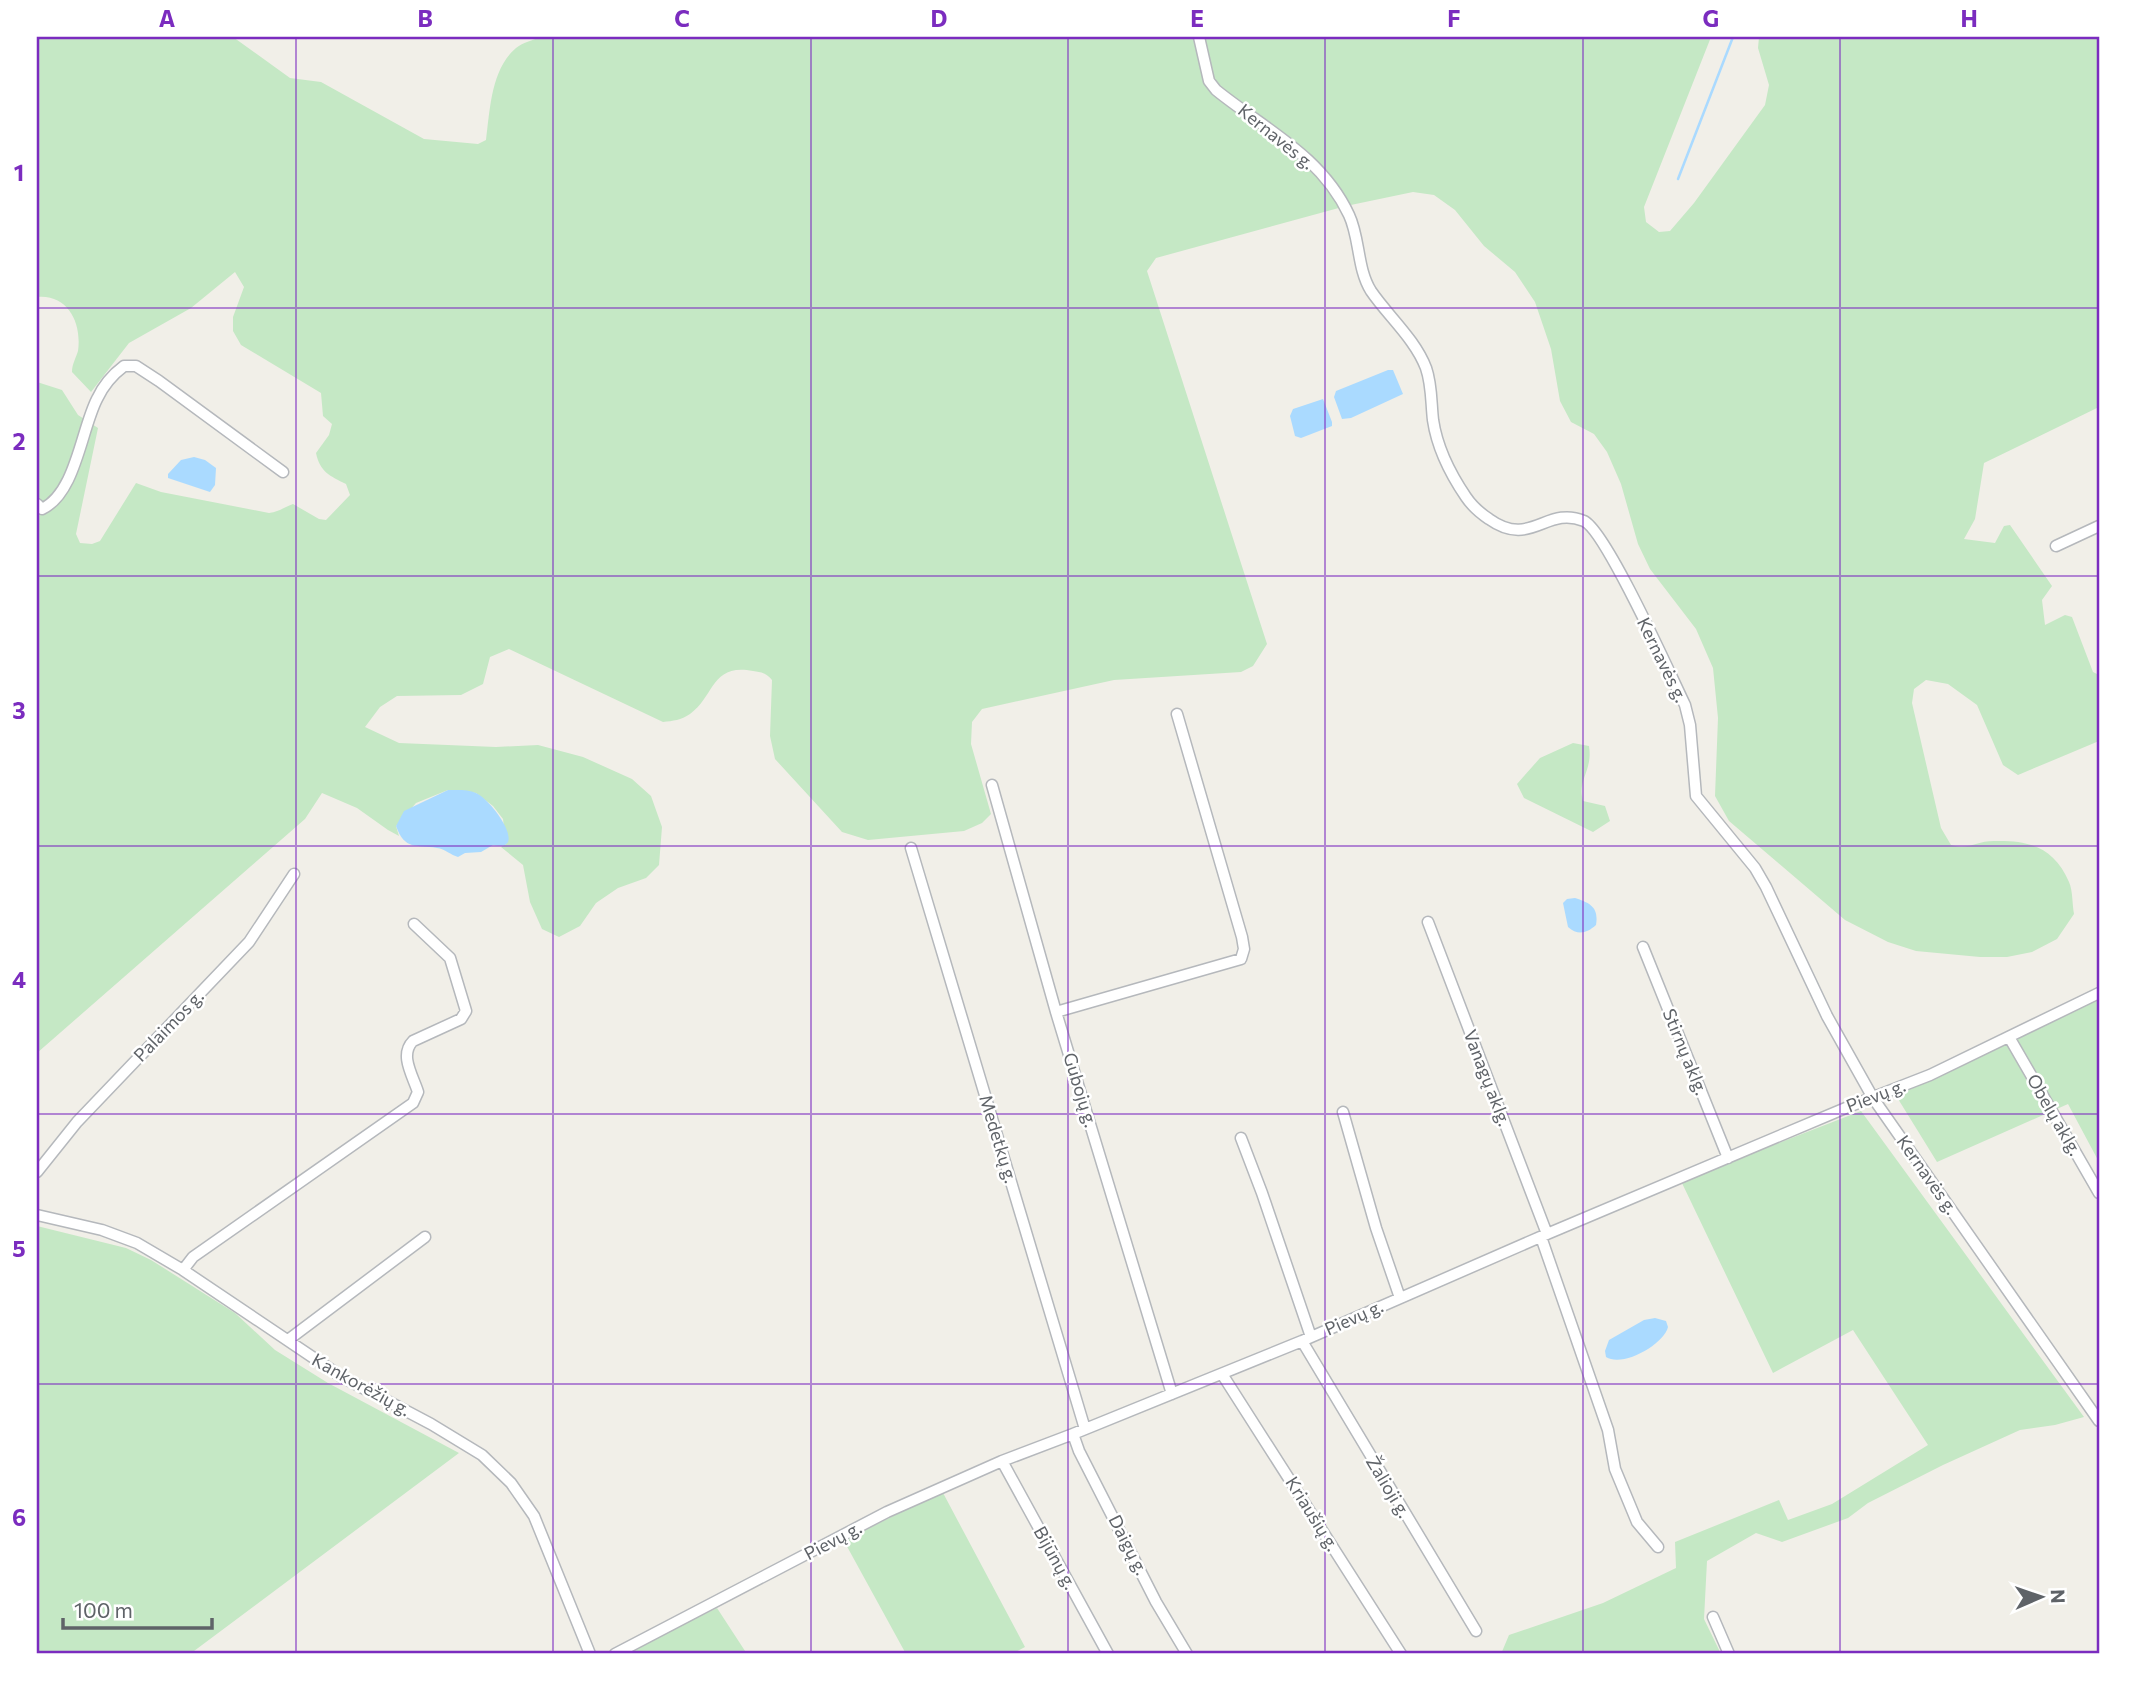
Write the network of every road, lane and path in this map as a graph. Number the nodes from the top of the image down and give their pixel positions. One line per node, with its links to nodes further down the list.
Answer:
1 (1199, 37): 16 (street, Kernavės g.)
2 (283, 472): 3 (street)
3 (37, 504)
4 (2099, 526): 5 (street)
5 (2056, 546)
6 (1177, 714): 14 (street)
7 (992, 785): 14 (street, Gubojų g.)
8 (911, 848): 32 (street, Medetkų g.)
9 (294, 874): 20 (street, Palaimos g.)
10 (1428, 922): 23 (street, Vanagų aklg.)
11 (414, 924): 25 (street)
12 (1643, 947): 19 (street, Stirnų aklg.)
13 (2099, 993): 15 (street, Pievų g.)
14 (1056, 1012): 30 (street, Gubojų g.)
15 (2009, 1037): 16 (street, Pievų g.); 21 (street, Obelų aklg.)
16 (1873, 1098): 19 (street, Pievų g.); 31 (street, Kernavės g.)
17 (1343, 1112): 26 (street)
18 (1241, 1138): 27 (street, Žalioji g.)
19 (1728, 1158): 23 (street, Pievų g.)
20 (37, 1172)
21 (2099, 1193)
22 (37, 1215): 25 (street, Kankorėžių g.)
23 (1544, 1235): 26 (street, Pievų g.); 35 (street, Vanagų aklg.)
24 (425, 1237): 28 (street)
25 (183, 1270): 28 (street, Kankorėžių g.)
26 (1400, 1298): 27 (street, Pievų g.)
27 (1306, 1339): 29 (street, Pievų g.); 37 (street, Žalioji g.)
28 (288, 1340): 38 (street, Kankorėžių g.)
29 (1223, 1374): 30 (street, Pievų g.); 42 (street, Kriaušių g.)
30 (1172, 1394): 32 (street, Pievų g.)
31 (2099, 1421)
32 (1085, 1429): 33 (street, Pievų g.)
33 (1073, 1434): 34 (street, Pievų g.); 41 (street, Daigų g.)
34 (1002, 1461): 39 (street, Pievų g.); 40 (street, Bijūnų g.)
35 (1658, 1547)
36 (1713, 1617): 43 (street)
37 (1476, 1631)
38 (590, 1654)
39 (614, 1654)
40 (1108, 1654)
41 (1187, 1654)
42 (1401, 1654)
43 (1729, 1654)

